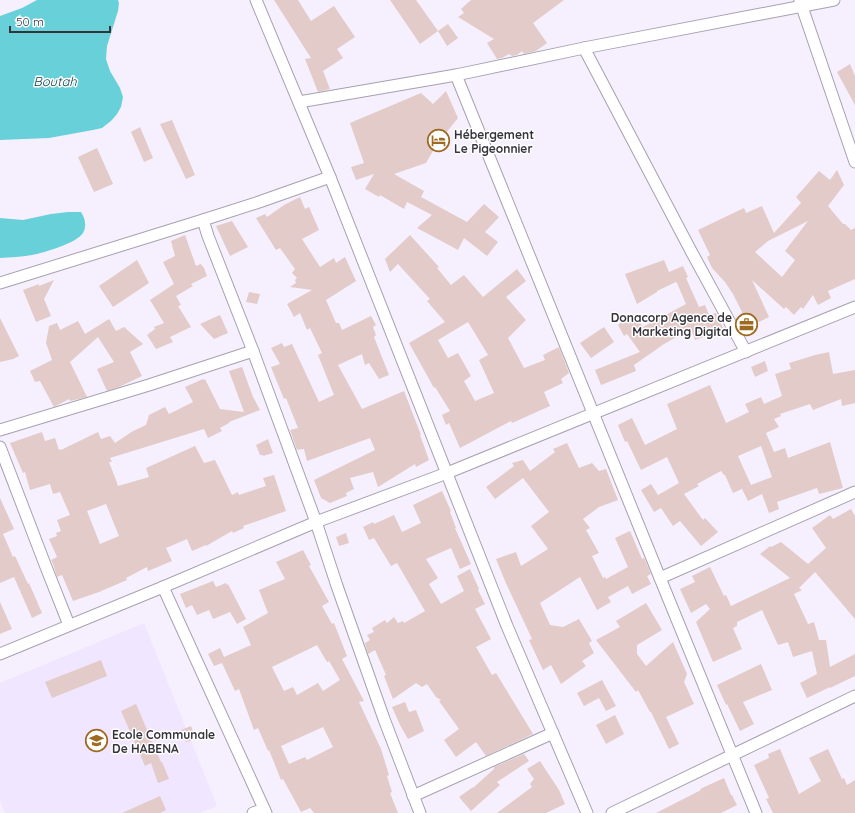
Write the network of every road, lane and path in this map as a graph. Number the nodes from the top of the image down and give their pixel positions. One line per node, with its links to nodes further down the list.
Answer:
1 (256, 0): 6 (street)
2 (834, 0): 3 (street)
3 (801, 3): 4 (street); 7 (street)
4 (584, 48): 5 (street); 14 (street)
5 (456, 75): 6 (street); 15 (street)
6 (299, 102): 9 (street)
7 (852, 142): 8 (street)
8 (855, 162)
9 (330, 177): 10 (street); 18 (street)
10 (203, 220): 11 (street); 13 (street)
11 (0, 283)
12 (855, 307): 14 (street)
13 (253, 351): 16 (street); 20 (street)
14 (746, 352): 15 (street)
15 (594, 414): 18 (street); 21 (street)
16 (0, 430)
17 (0, 447): 23 (street)
18 (447, 473): 20 (street); 26 (street)
19 (855, 492): 21 (street)
20 (316, 522): 22 (street); 28 (street)
21 (660, 578): 27 (street)
22 (163, 587): 23 (street); 29 (street)
23 (70, 625): 24 (street)
24 (0, 654)
25 (855, 696): 27 (street)
26 (553, 733): 28 (street); 32 (street)
27 (732, 755): 33 (street); 34 (street)
28 (413, 796): 31 (street)
29 (265, 811): 30 (street)
30 (253, 813)
31 (420, 813)
32 (587, 813)
33 (612, 813)
34 (756, 813)

